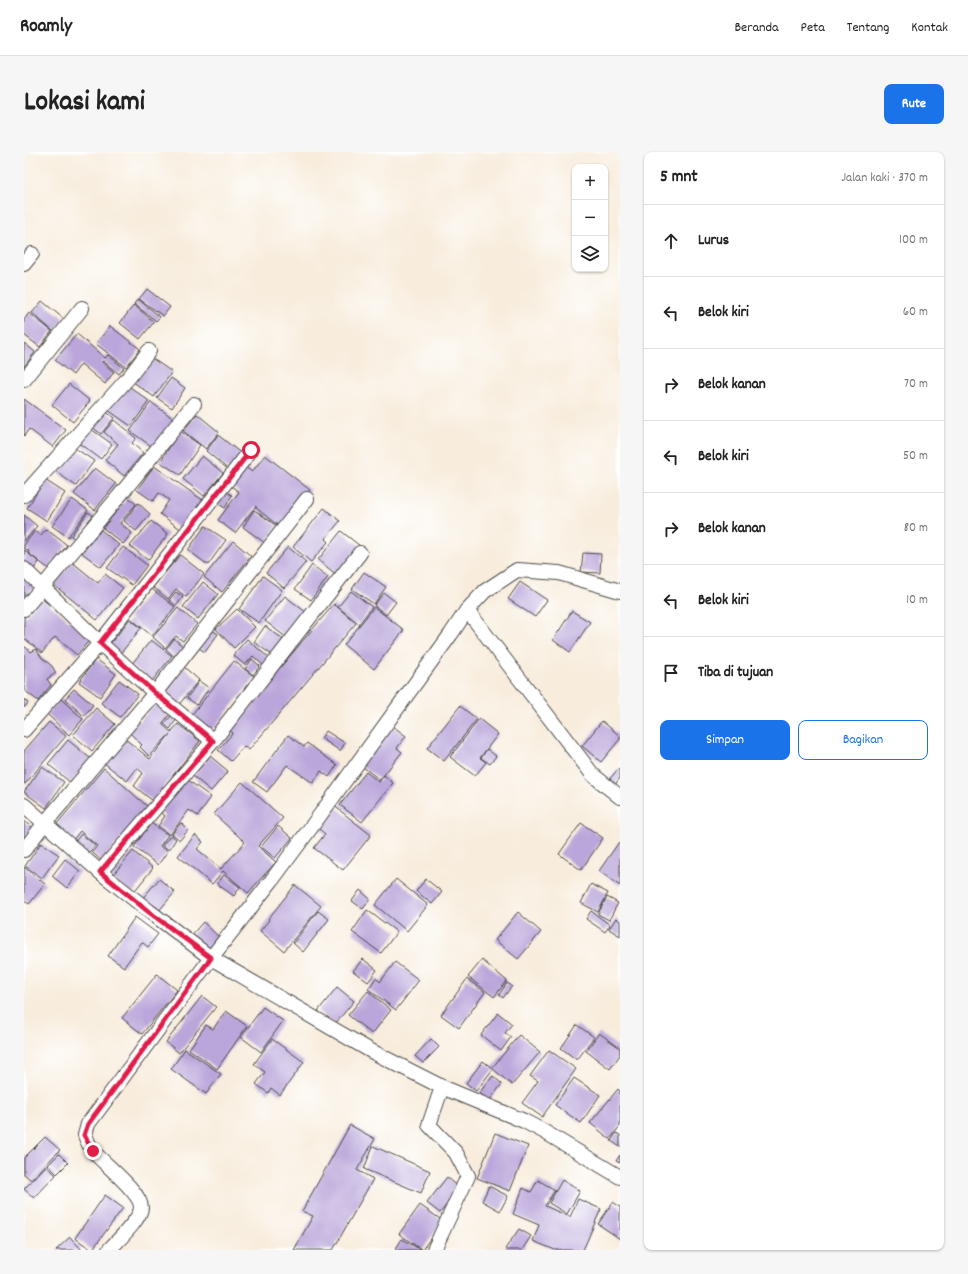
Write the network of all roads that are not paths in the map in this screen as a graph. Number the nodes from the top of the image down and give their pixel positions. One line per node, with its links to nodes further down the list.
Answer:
1 (82, 308): 3 (street)
2 (149, 351): 6 (street)
3 (24, 380)
4 (194, 404): 10 (street)
5 (251, 450): 14 (street)
6 (24, 495)
7 (307, 499): 15 (street)
8 (360, 553): 17 (street)
9 (24, 569): 10 (street)
10 (43, 587): 12 (street); 14 (street)
11 (620, 591): 13 (street)
12 (24, 609)
13 (467, 610): 18 (street); 23 (street)
14 (100, 643): 15 (street); 16 (street)
15 (155, 693): 17 (street); 20 (street)
16 (24, 730)
17 (213, 741): 22 (street)
18 (620, 797)
19 (24, 805): 20 (street)
20 (44, 824): 21 (street); 22 (street)
21 (24, 850)
22 (100, 872): 23 (street)
23 (211, 958): 24 (street); 26 (street)
24 (442, 1087): 25 (street); 27 (street)
25 (620, 1177)
26 (109, 1250)
27 (434, 1250)

